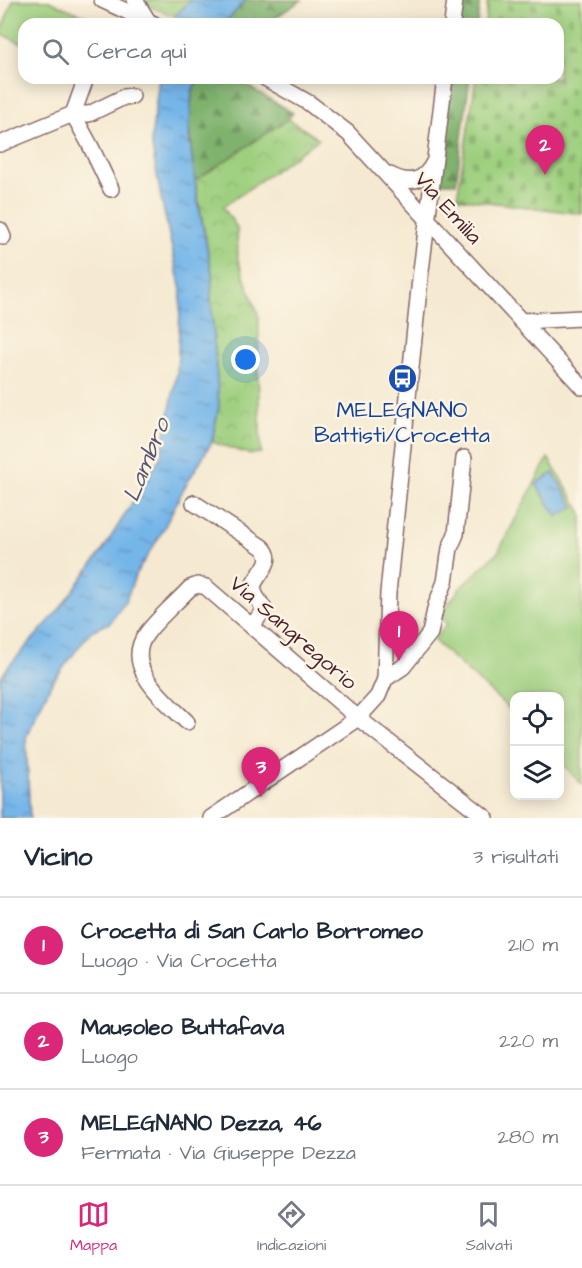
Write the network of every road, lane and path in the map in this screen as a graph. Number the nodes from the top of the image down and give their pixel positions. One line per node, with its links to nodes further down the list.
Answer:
1 (102, 0): 4 (street)
2 (135, 0): 5 (street)
3 (455, 0): 6 (street)
4 (141, 18)
5 (146, 18)
6 (453, 18)
7 (84, 84): 11 (street)
8 (276, 84): 14 (street, Via Emilia)
9 (444, 84): 13 (street)
10 (132, 96): 11 (street)
11 (73, 114): 12 (street); 15 (street)
12 (0, 144)
13 (435, 159): 14 (street); 16 (street)
14 (387, 173): 16 (street, Via Emilia)
15 (111, 189)
16 (427, 218): 18 (street, Via Emilia); 23 (street)
17 (582, 318): 18 (street)
18 (521, 321): 19 (street, Via Emilia)
19 (582, 387)
20 (464, 458): 23 (street)
21 (194, 503): 22 (street)
22 (253, 626): 24 (street, Via Sangregorio); 25 (street, Via Sangregorio)
23 (385, 679): 24 (street)
24 (358, 718): 26 (street); 27 (street, Via Sangregorio)
25 (187, 722)
26 (211, 818)
27 (486, 818)

